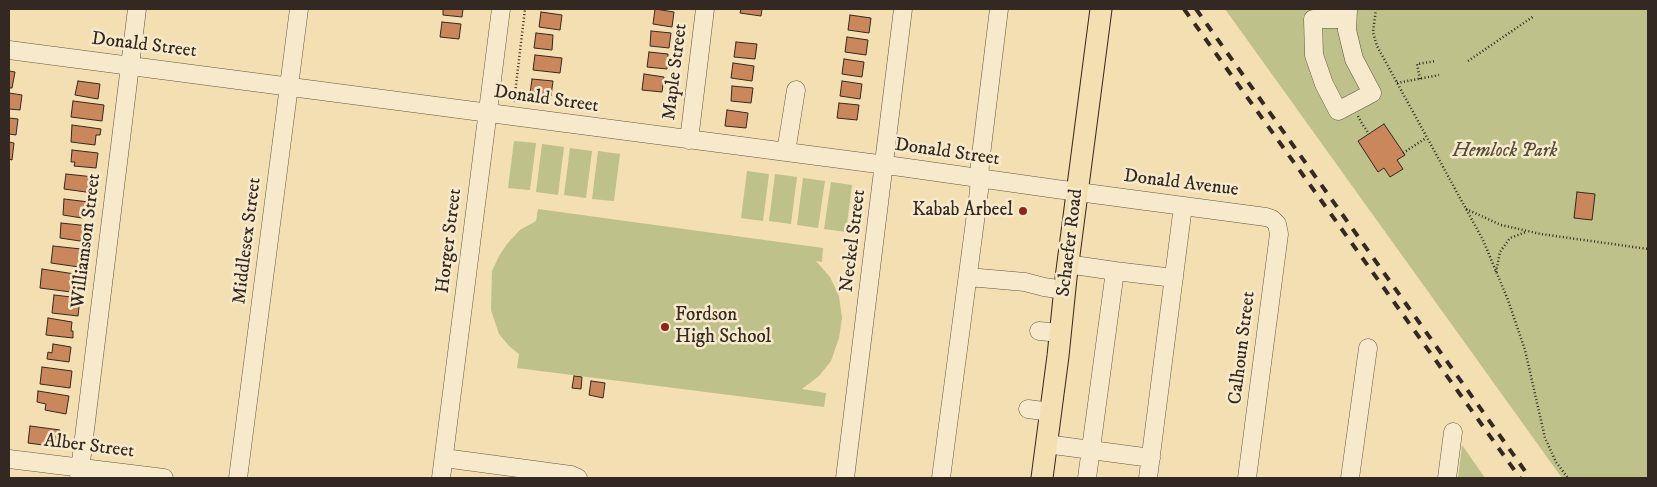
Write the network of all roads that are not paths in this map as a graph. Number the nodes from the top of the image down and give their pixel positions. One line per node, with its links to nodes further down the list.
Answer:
1 (137, 9): 10 (street, Williamson Street)
2 (299, 9): 11 (street, Middlesex Street)
3 (501, 9): 13 (street, Horger Street)
4 (705, 9): 14 (street, Maple Street)
5 (903, 9): 16 (street, Neckel Street)
6 (999, 9): 17 (street)
7 (1101, 9): 18 (main road, Schaefer Road)
8 (1348, 14): 8 (street)
9 (9, 50): 10 (street, Donald Street)
10 (130, 66): 11 (street, Donald Street); 37 (street, Williamson Street)
11 (290, 86): 13 (street, Donald Street); 39 (street, Middlesex Street)
12 (796, 90): 15 (street)
13 (488, 113): 14 (street, Donald Street); 34 (street, Horger Street)
14 (689, 140): 15 (street, Donald Street)
15 (786, 152): 16 (street, Donald Street)
16 (885, 166): 17 (street, Donald Street); 42 (street, Neckel Street)
17 (979, 178): 18 (street, Donald Street); 23 (street)
18 (1077, 192): 19 (street, Donald Avenue); 21 (main road, Schaefer Road)
19 (1183, 206): 20 (street, Donald Avenue); 24 (street)
20 (1276, 224): 47 (street, Calhoun Street)
21 (1067, 264): 22 (street); 25 (main road, Schaefer Road)
22 (1115, 270): 24 (street); 33 (street)
23 (968, 277): 25 (street); 43 (street)
24 (1174, 278): 35 (street)
25 (1064, 290): 27 (main road, Schaefer Road)
26 (1039, 331): 27 (street)
27 (1061, 333): 30 (main road, Schaefer Road)
28 (1368, 348): 48 (street)
29 (1028, 409): 30 (street)
30 (1051, 412): 32 (main road, Schaefer Road)
31 (1452, 432): 49 (street)
32 (1046, 444): 33 (street); 44 (main road, Schaefer Road)
33 (1090, 451): 35 (street); 45 (street)
34 (444, 458): 40 (street, Horger Street); 41 (street)
35 (1151, 458): 46 (street)
36 (9, 459): 37 (street, Alber Street)
37 (80, 473): 38 (street, Alber Street)
38 (164, 478)
39 (238, 478)
40 (441, 478)
41 (578, 478)
42 (845, 478)
43 (942, 478)
44 (1042, 478)
45 (1087, 478)
46 (1148, 478)
47 (1248, 478)
48 (1350, 478)
49 (1447, 478)

